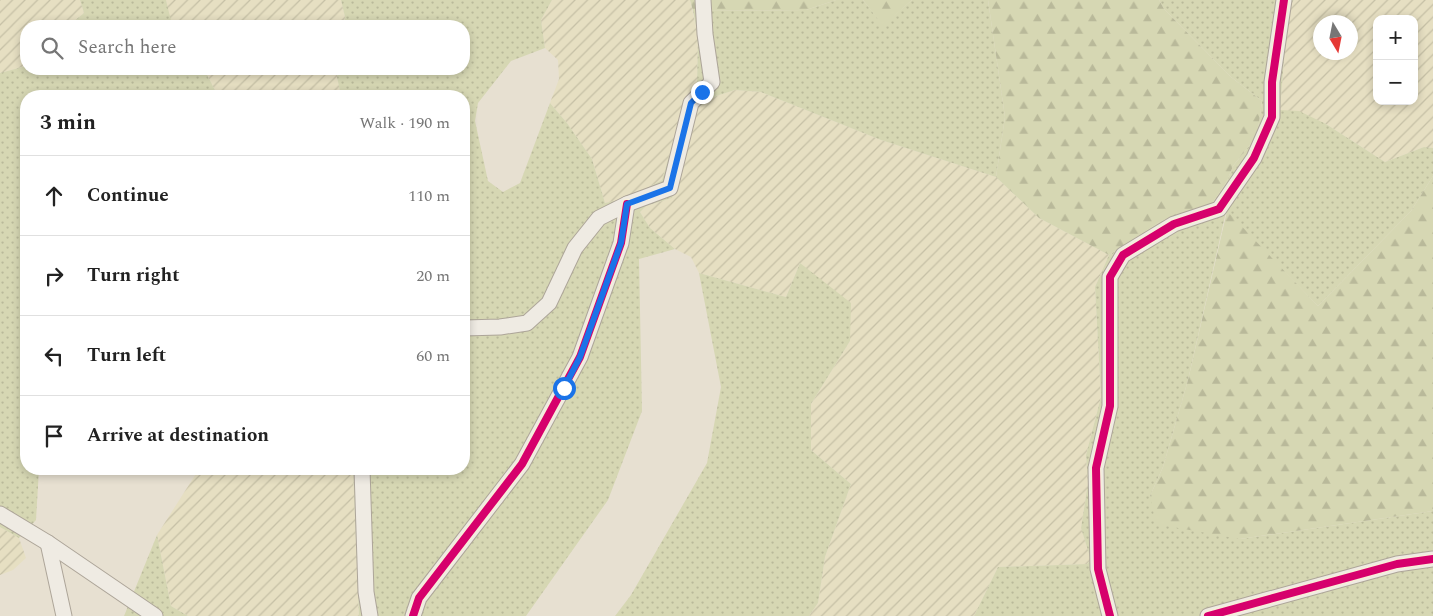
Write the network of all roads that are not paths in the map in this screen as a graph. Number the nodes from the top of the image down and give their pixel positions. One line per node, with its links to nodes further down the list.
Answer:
1 (703, 0): 3 (street)
2 (1284, 0): 13 (street)
3 (627, 204): 4 (street); 12 (street)
4 (470, 328)
5 (362, 475): 11 (street)
6 (0, 514): 7 (street)
7 (48, 543): 9 (street); 10 (street)
8 (1433, 559): 14 (street)
9 (64, 616)
10 (155, 616)
11 (370, 616)
12 (413, 616)
13 (1110, 616)
14 (1208, 616)

